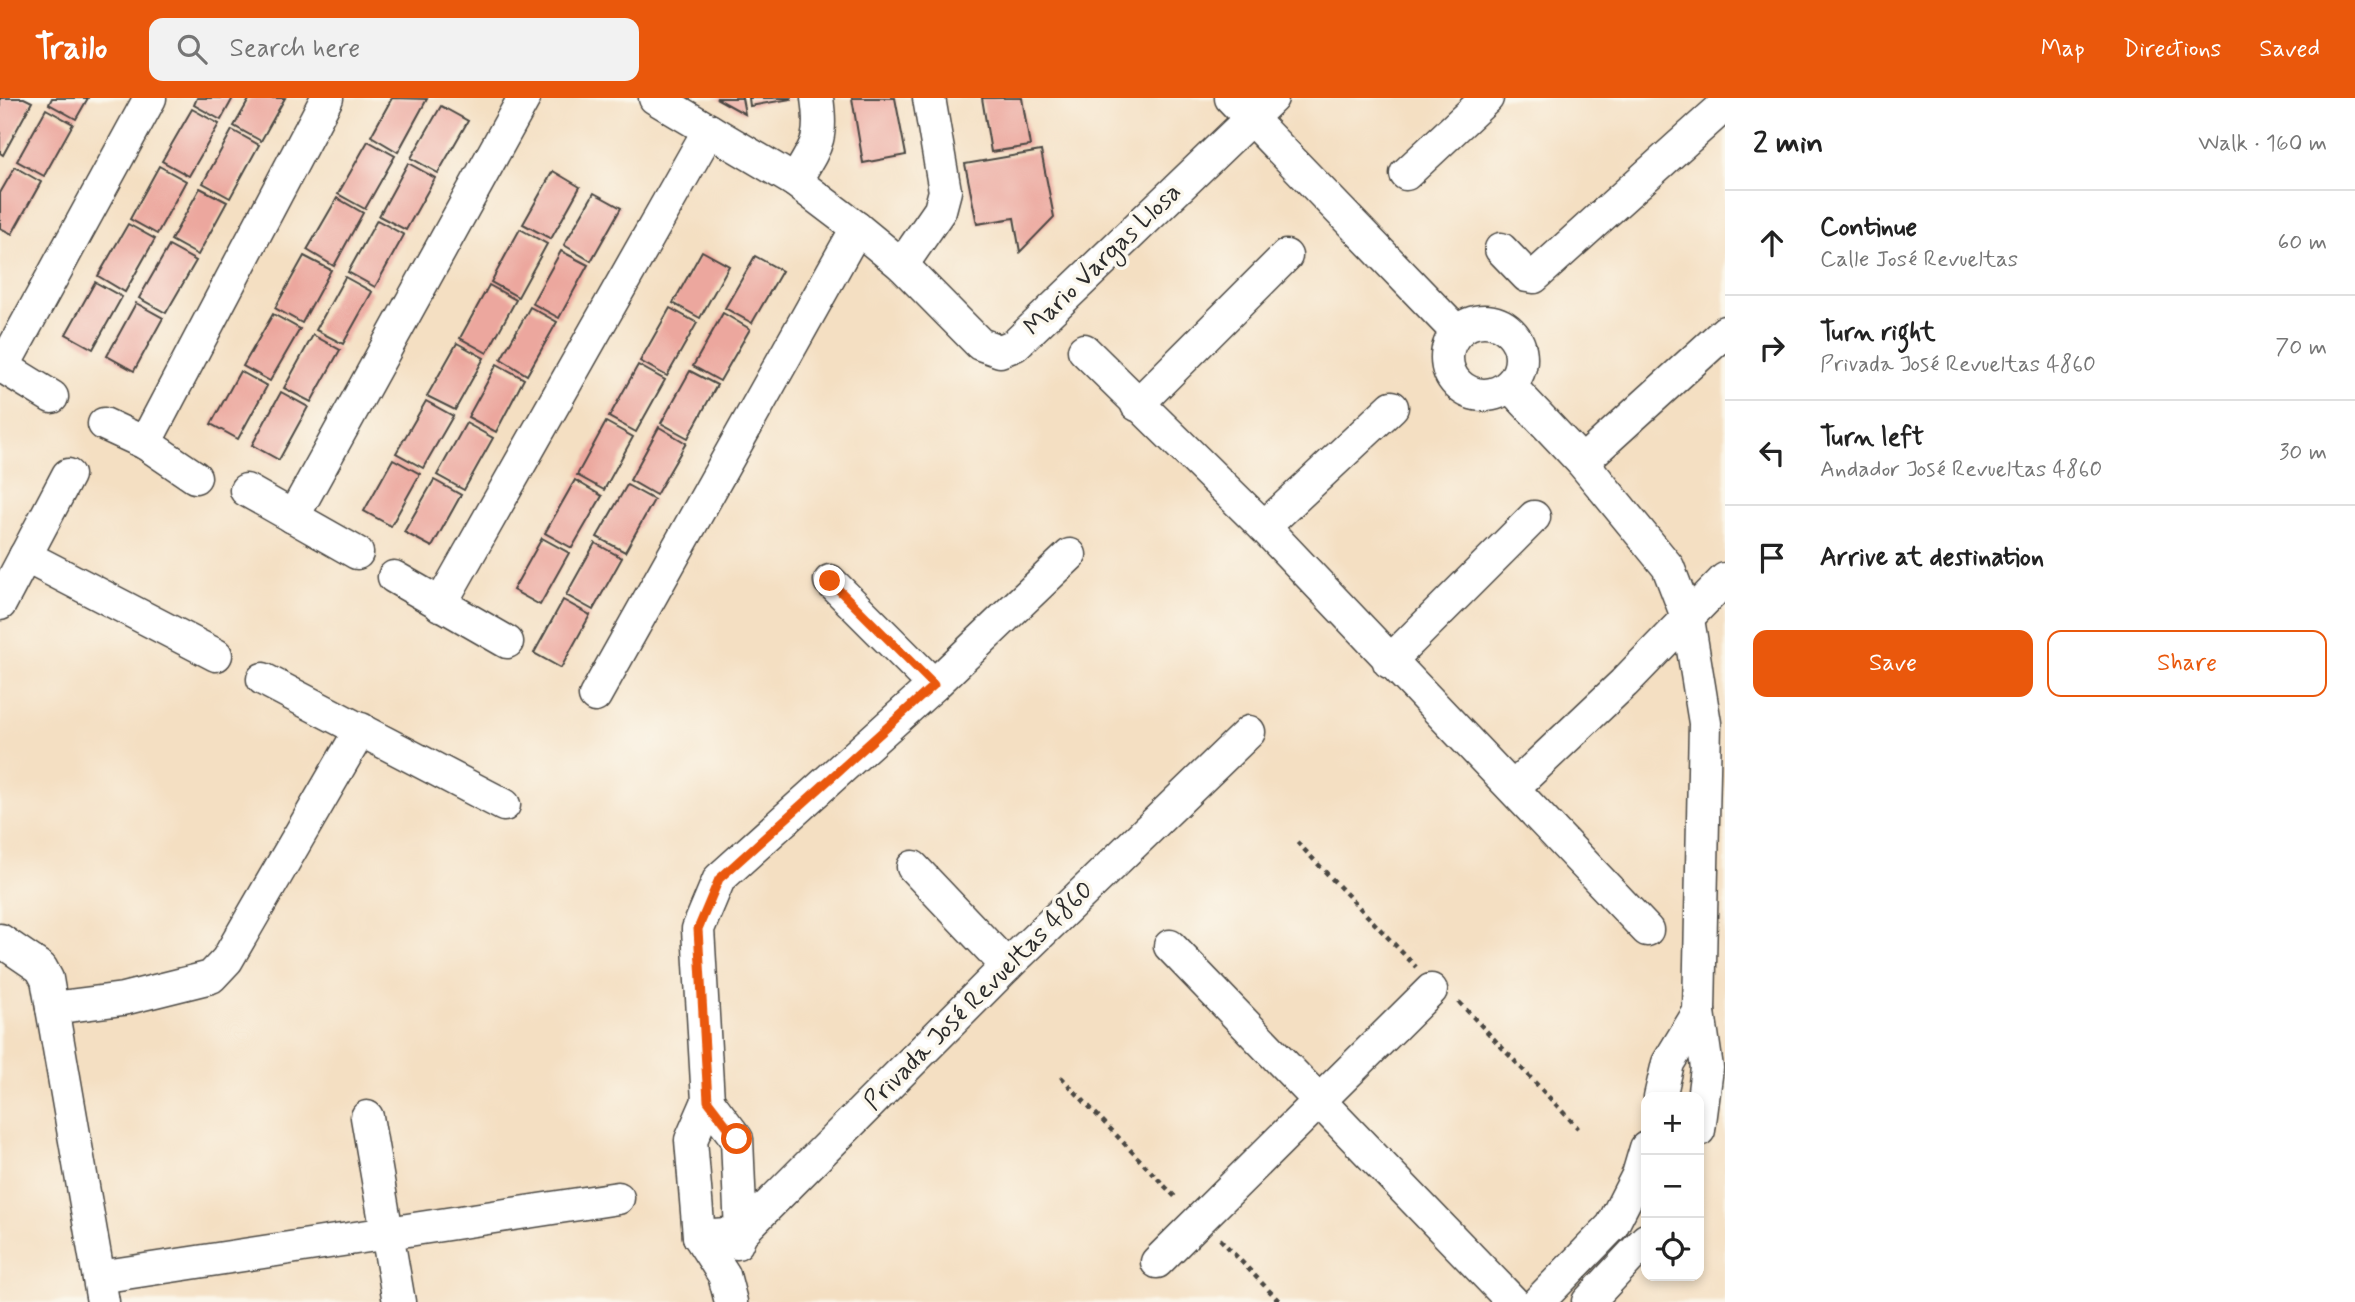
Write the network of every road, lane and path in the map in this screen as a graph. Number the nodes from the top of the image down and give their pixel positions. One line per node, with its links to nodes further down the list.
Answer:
1 (150, 98): 21 (street)
2 (327, 98): 27 (street)
3 (524, 98): 32 (street)
4 (655, 98): 11 (street, Mario Vargas Llosa)
5 (817, 98): 13 (street)
6 (929, 98): 17 (street)
7 (1272, 98): 10 (street, Mario Vargas Llosa)
8 (1487, 98): 12 (street)
9 (1725, 105): 15 (street)
10 (1240, 109): 17 (street, Mario Vargas Llosa); 18 (street)
11 (709, 130): 13 (street, Mario Vargas Llosa); 42 (street)
12 (1406, 174)
13 (795, 181): 14 (street, Mario Vargas Llosa)
14 (857, 228): 17 (street, Mario Vargas Llosa); 49 (street)
15 (1501, 249)
16 (1286, 256): 24 (street)
17 (902, 265)
18 (1456, 331): 22 (street); 22 (street)
19 (1725, 332): 28 (street)
20 (1084, 350): 24 (street)
21 (2, 366): 23 (street)
22 (1510, 386): 28 (street)
23 (52, 397)
24 (1137, 405): 34 (street)
25 (1392, 407): 34 (street)
26 (104, 425): 27 (street)
27 (145, 443): 30 (street)
28 (1582, 462): 43 (street)
29 (68, 475): 37 (street)
30 (195, 477)
31 (246, 490): 32 (street)
32 (293, 517): 35 (street)
33 (1534, 517): 46 (street)
34 (1264, 527): 46 (street)
35 (357, 553)
36 (1070, 555): 48 (street)
37 (25, 556): 41 (street); 45 (street)
38 (394, 577): 42 (street)
39 (1725, 579): 43 (street)
40 (830, 581): 48 (street)
41 (0, 604)
42 (440, 605): 44 (street)
43 (1688, 619): 52 (street); 62 (street)
44 (507, 642)
45 (216, 655)
46 (1389, 662): 52 (street)
47 (263, 679): 50 (street)
48 (934, 685): 67 (street)
49 (595, 696)
50 (360, 729): 53 (street); 61 (street)
51 (1249, 732): 59 (street, Privada José Revueltas 4860)
52 (1513, 788): 56 (street)
53 (504, 805)
54 (1297, 842): 60 (path)
55 (913, 867): 59 (street)
56 (1647, 930)
57 (0, 940): 61 (street)
58 (1170, 946): 66 (street)
59 (1007, 967): 74 (street, Privada José Revueltas 4860)
60 (1436, 986): 66 (street); 69 (path)
61 (52, 1008): 80 (street)
62 (1699, 1012): 64 (street); 65 (street)
63 (1062, 1077): 72 (path)
64 (1661, 1092)
65 (1704, 1092)
66 (1321, 1100): 78 (street); 83 (street)
67 (708, 1101): 74 (street); 75 (street)
68 (368, 1117): 73 (street)
69 (1578, 1128)
70 (1644, 1155): 84 (street)
71 (618, 1198): 73 (street)
72 (1184, 1206)
73 (386, 1231): 80 (street); 81 (street)
74 (741, 1233): 75 (street); 79 (street)
75 (699, 1236): 79 (street)
76 (1219, 1238): 82 (path)
77 (1641, 1245): 85 (street)
78 (1157, 1262)
79 (727, 1288)
80 (101, 1289)
81 (399, 1302)
82 (1280, 1302)
83 (1513, 1302)
84 (1538, 1302)
85 (1588, 1302)

